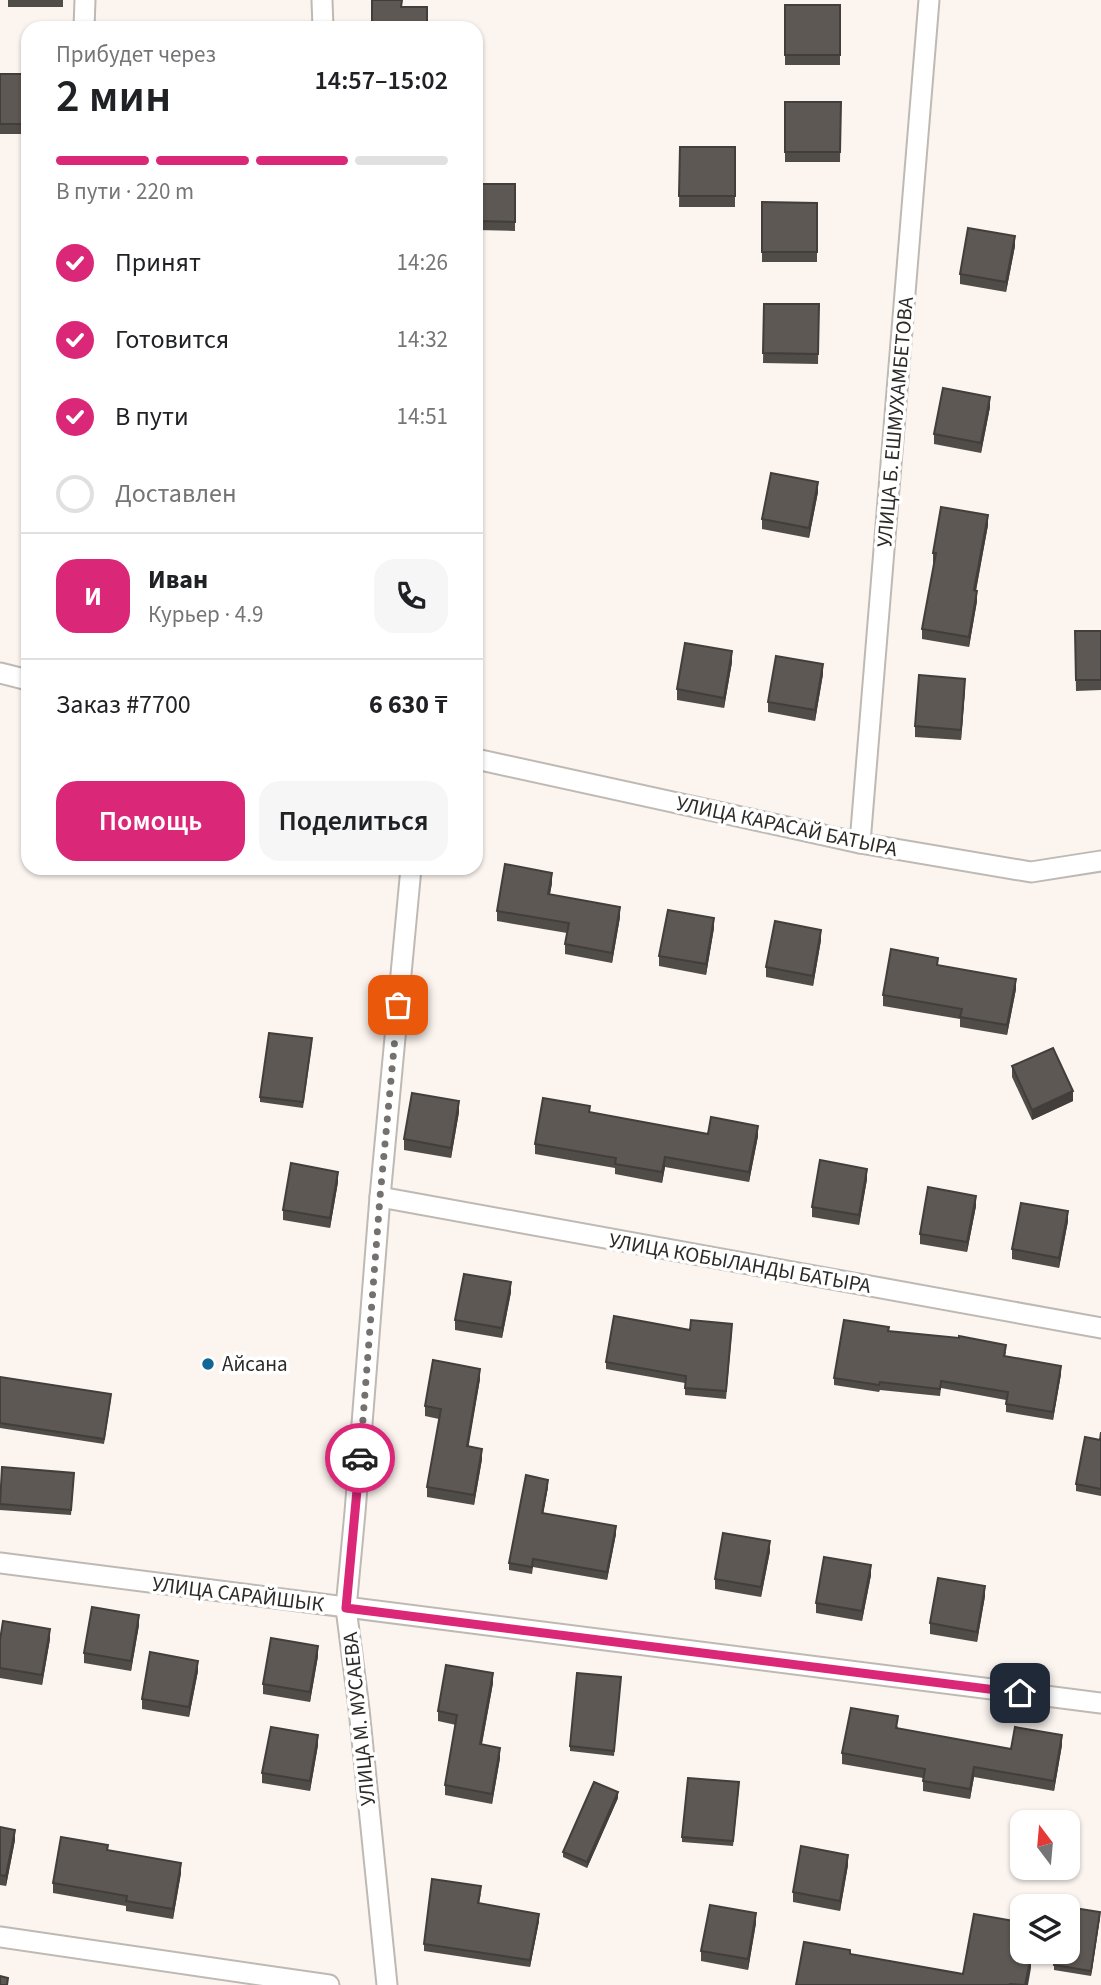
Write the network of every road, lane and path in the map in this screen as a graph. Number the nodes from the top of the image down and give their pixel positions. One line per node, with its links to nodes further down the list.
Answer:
1 (85, 0): 4 (street)
2 (322, 0): 5 (street)
3 (929, 0): 9 (street, УЛИЦА Б. ЕШМУХАМБЕТОВА)
4 (84, 21)
5 (323, 21)
6 (0, 673): 7 (street)
7 (21, 678)
8 (483, 761): 9 (street, УЛИЦА КАРАСАЙ БАТЫРА)
9 (860, 843): 10 (street, УЛИЦА КАРАСАЙ БАТЫРА)
10 (1101, 861)
11 (410, 875): 12 (street, УЛИЦА М. МУСАЕВА)
12 (380, 1197): 13 (street, УЛИЦА КОБЫЛАНДЫ БАТЫРА); 15 (street, УЛИЦА М. МУСАЕВА)
13 (1101, 1328)
14 (0, 1563): 15 (street, УЛИЦА САРАЙШЫК)
15 (346, 1608): 16 (street, УЛИЦА САРАЙШЫК); 19 (street, УЛИЦА М. МУСАЕВА)
16 (1101, 1703)
17 (0, 1937): 18 (street)
18 (329, 1985)
19 (387, 1985)

